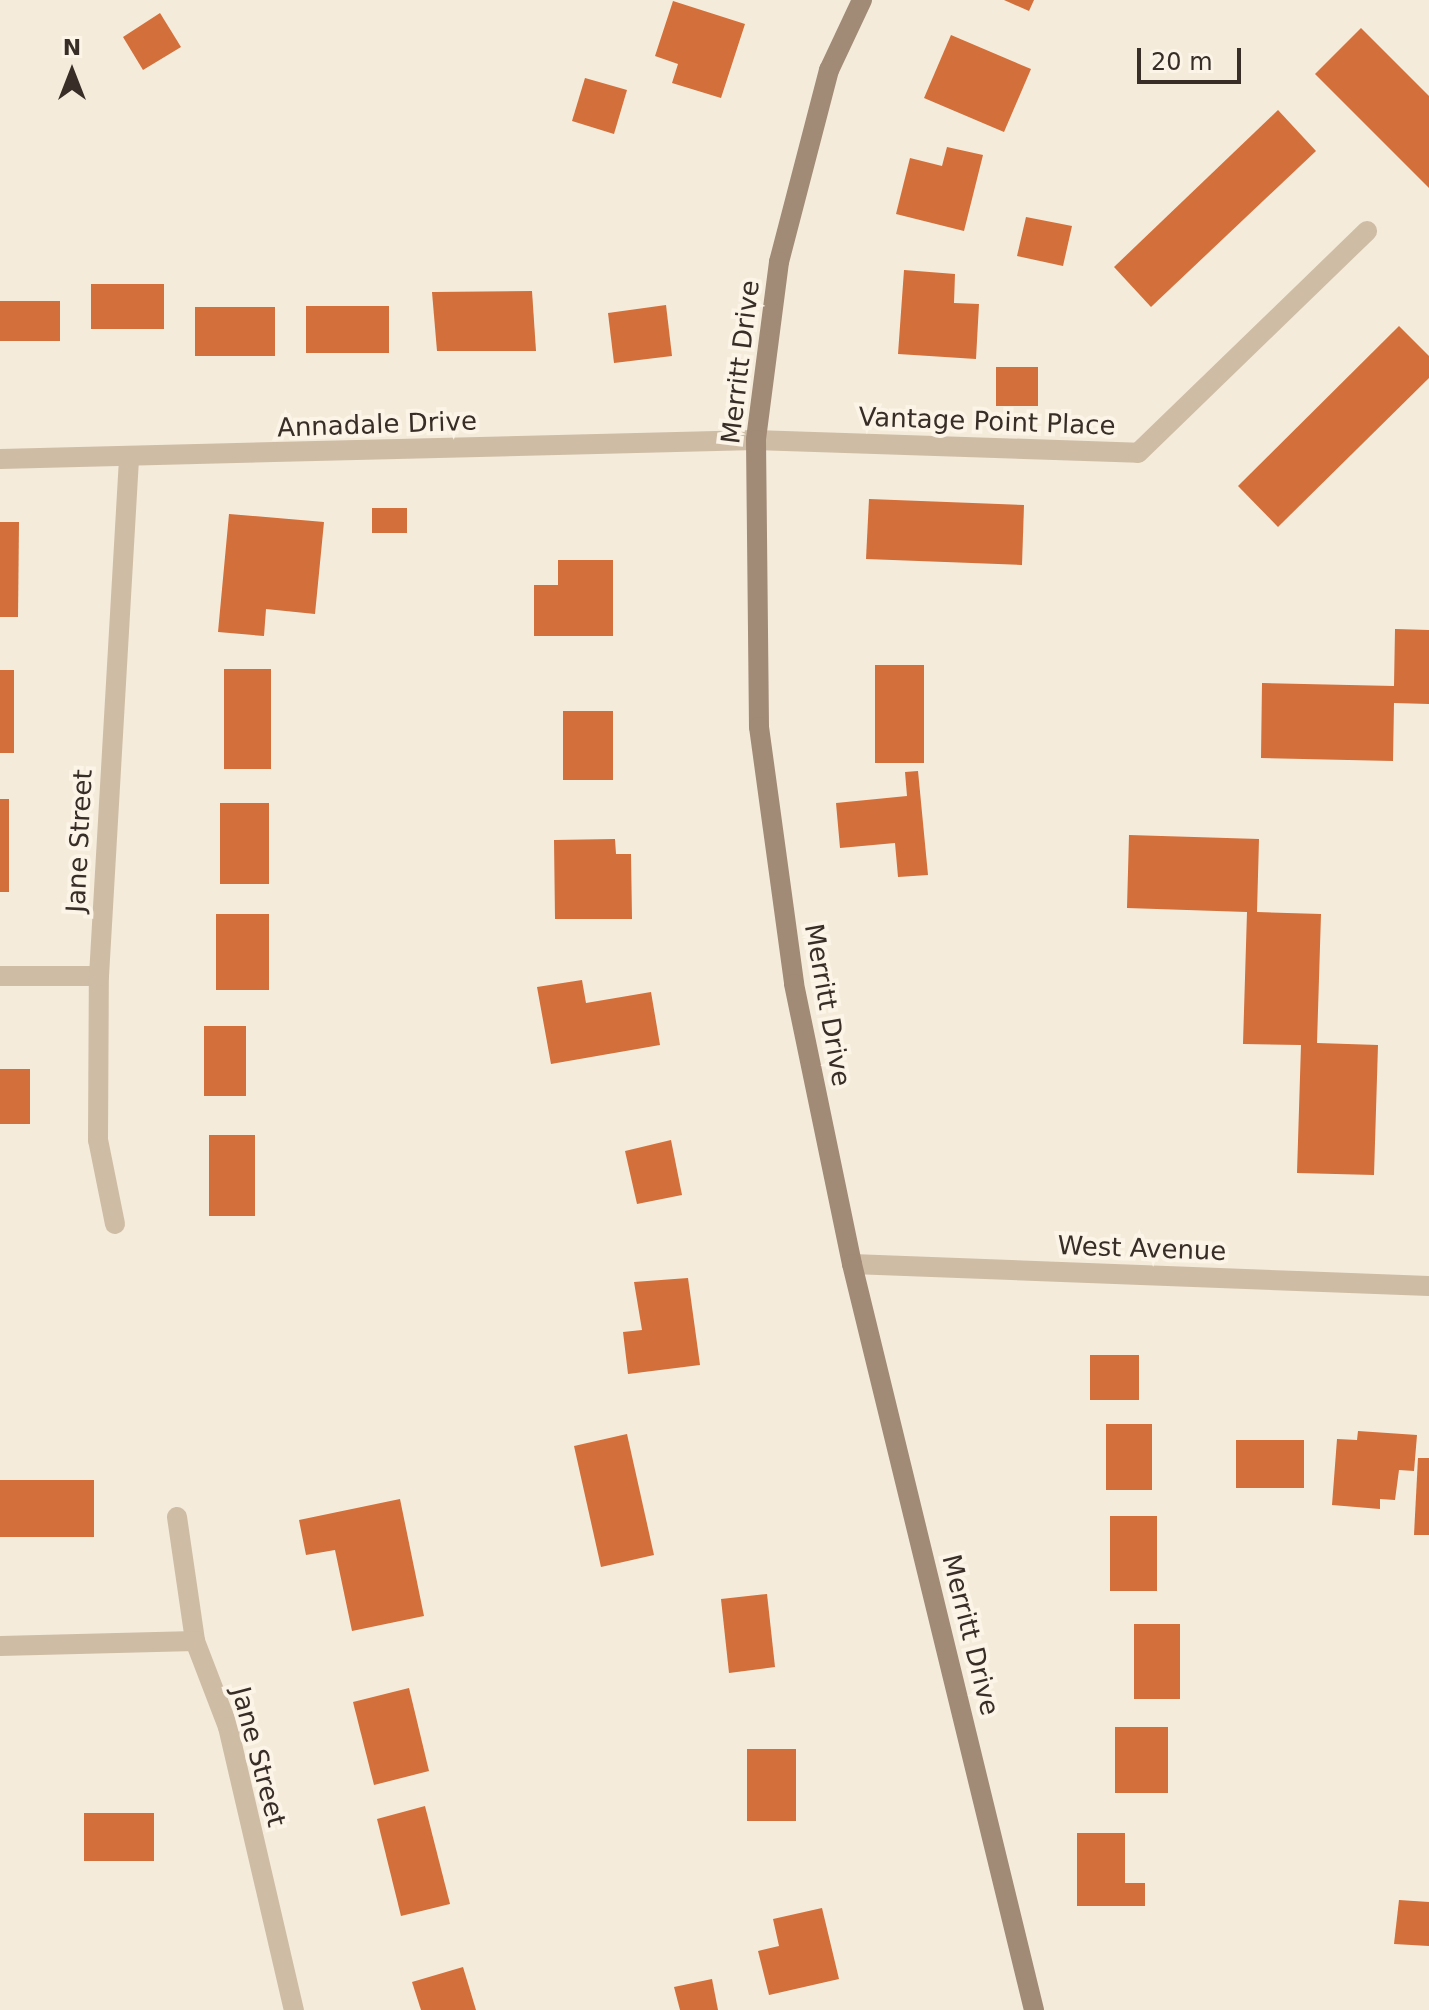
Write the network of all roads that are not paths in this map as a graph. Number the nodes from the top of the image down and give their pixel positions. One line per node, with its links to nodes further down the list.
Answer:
1 (862, 0): 3 (main road, Merritt Drive)
2 (1367, 231): 3 (street, Vantage Point Place)
3 (756, 440): 5 (street, Annadale Drive); 9 (main road, Merritt Drive)
4 (0, 459): 5 (street, Annadale Drive)
5 (129, 459): 7 (street, Jane Street)
6 (0, 976): 7 (street)
7 (99, 976): 8 (street, Jane Street)
8 (115, 1224)
9 (852, 1264): 10 (street, West Avenue); 15 (main road, Merritt Drive)
10 (1429, 1286)
11 (177, 1517): 12 (street, Jane Street)
12 (195, 1641): 13 (street); 14 (street, Jane Street)
13 (0, 1646)
14 (294, 2010)
15 (1034, 2010)

